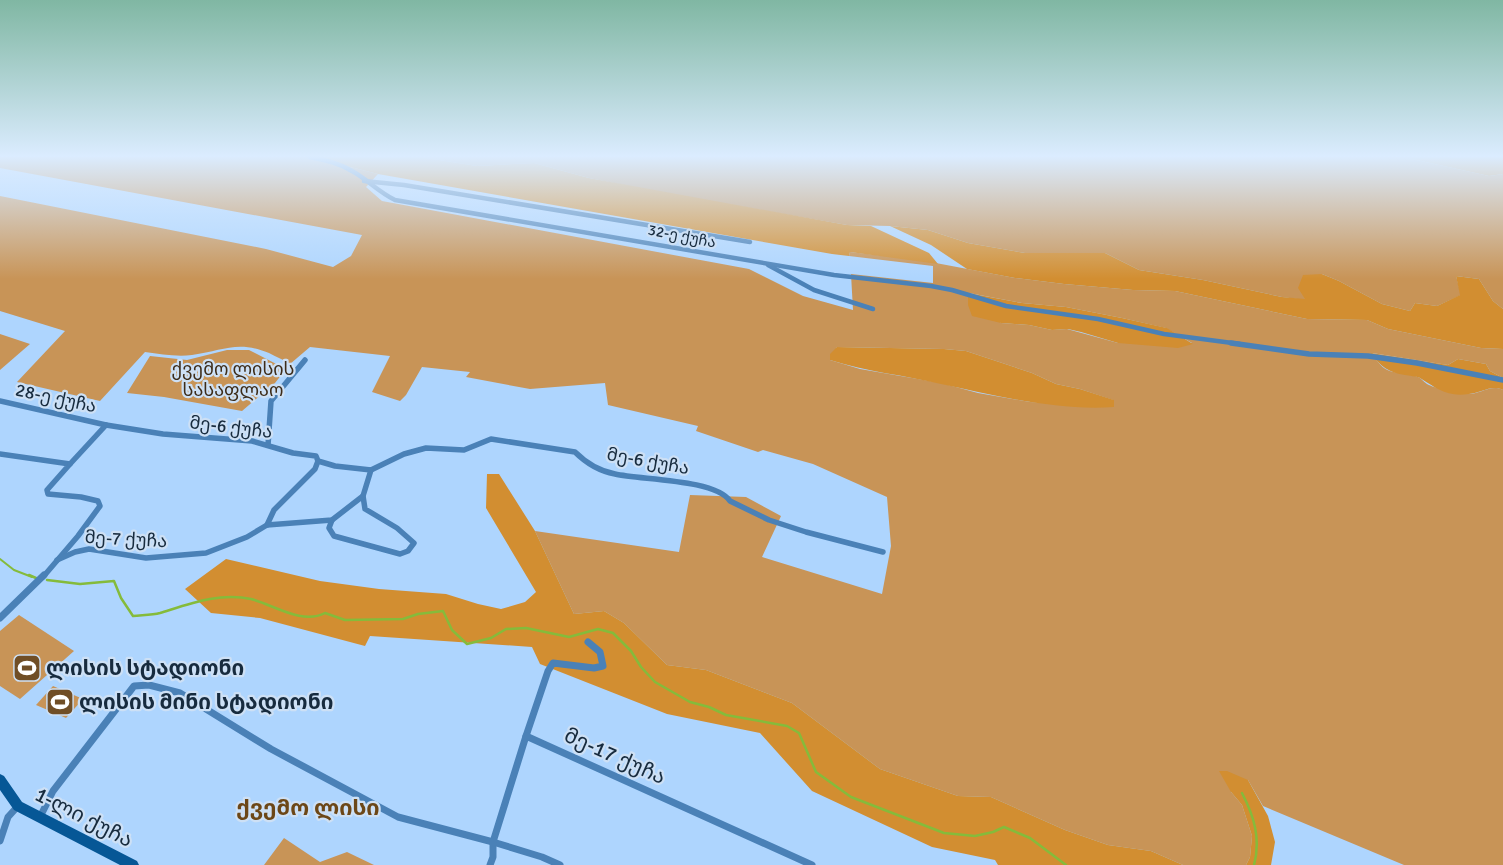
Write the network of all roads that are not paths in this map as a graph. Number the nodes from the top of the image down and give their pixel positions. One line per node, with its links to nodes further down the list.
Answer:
1 (390, 197): 4 (street, 32-ე ქუჩა)
2 (479, 197): 3 (street)
3 (750, 242)
4 (764, 263): 5 (street); 7 (street, 32-ე ქუჩა)
5 (873, 309)
6 (305, 360): 10 (street)
7 (1503, 380)
8 (0, 401): 9 (street, 28-ე ქუჩა)
9 (106, 425): 10 (street, მე-6 ქუჩა); 13 (street)
10 (268, 445): 12 (street, მე-6 ქუჩა)
11 (0, 454): 13 (street)
12 (318, 460): 14 (street, მე-6 ქუჩა); 17 (street)
13 (70, 464): 19 (street)
14 (371, 470): 15 (street); 18 (street, მე-6 ქუჩა)
15 (363, 496): 16 (street); 16 (street)
16 (332, 520): 17 (street, მე-7 ქუჩა)
17 (267, 525): 19 (street, მე-7 ქუჩა)
18 (883, 552)
19 (57, 560): 20 (street)
20 (0, 618)
21 (588, 642): 22 (street)
22 (526, 736): 27 (street); 31 (street, მე-17 ქუჩა)
23 (0, 780): 24 (main road, 1-ლი ქუჩა)
24 (18, 806): 25 (main road, 1-ლი ქუჩა); 26 (street)
25 (40, 817): 27 (street); 28 (main road, 1-ლი ქუჩა)
26 (0, 841)
27 (493, 842): 29 (street); 30 (street)
28 (133, 865)
29 (490, 865)
30 (560, 865)
31 (812, 865)

